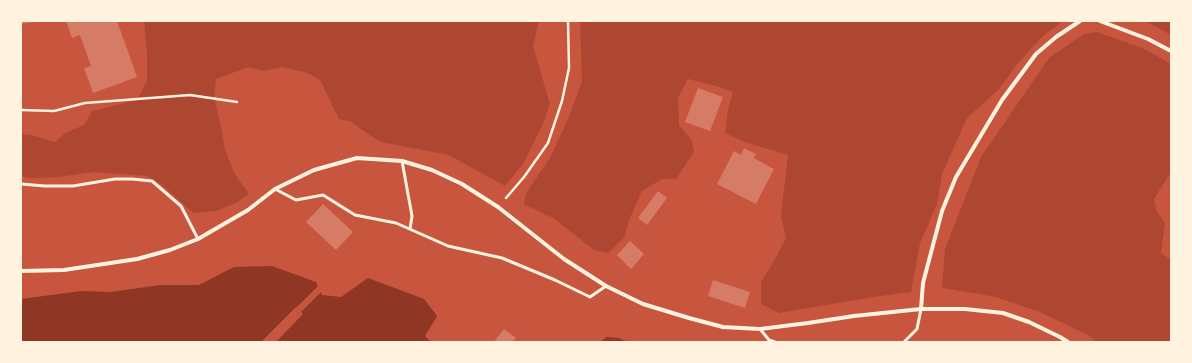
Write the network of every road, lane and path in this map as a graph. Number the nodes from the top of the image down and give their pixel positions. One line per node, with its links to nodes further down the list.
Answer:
1 (568, 21): 10 (path)
2 (1080, 21): 15 (street)
3 (1100, 21): 4 (street)
4 (1171, 50)
5 (237, 102): 6 (path)
6 (21, 110)
7 (402, 161): 9 (street); 10 (street); 11 (lane)
8 (21, 184): 12 (lane)
9 (275, 189): 11 (lane); 12 (street)
10 (498, 207): 14 (street)
11 (410, 229): 14 (lane)
12 (198, 239): 13 (street)
13 (21, 271)
14 (606, 286): 16 (street)
15 (921, 309): 16 (street); 18 (lane); 19 (street)
16 (760, 329): 17 (lane)
17 (775, 342)
18 (904, 342)
19 (1068, 342)

